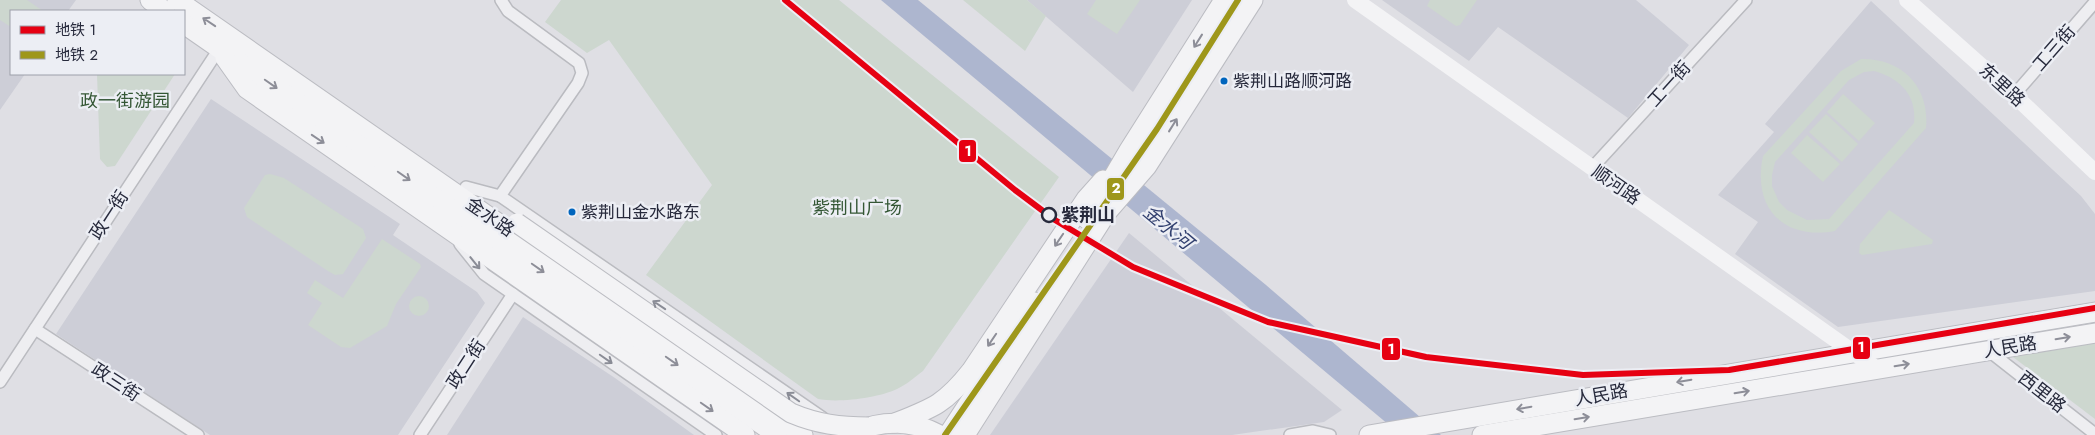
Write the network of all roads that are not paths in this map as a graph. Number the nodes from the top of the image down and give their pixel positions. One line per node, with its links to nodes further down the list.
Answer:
1 (150, 0): 10 (main road)
2 (177, 0): 12 (main road, 金水路, one-way to 2)
3 (501, 0): 17 (street)
4 (1224, 0): 18 (main road, one-way to 18)
5 (1253, 0): 18 (main road, one-way to 5)
6 (1355, 0): 14 (street, 顺河路)
7 (1746, 0): 14 (street, 工一街)
8 (1907, 0): 13 (street, 东里路)
9 (2095, 2): 13 (street, 工三街)
10 (165, 10)
11 (185, 24): 12 (main road, 金水路)
12 (230, 47): 16 (main road); 19 (main road, one-way to 19); 22 (street, 政一街); 35 (main road, 金水路, one-way to 35); 36 (main road, 金水路)
13 (2014, 95): 15 (street, 东里路)
14 (1592, 168): 25 (street, 顺河路)
15 (2095, 172)
16 (466, 187): 17 (street); 29 (main road, bridge)
17 (500, 196): 37 (street, one-way to 17)
18 (1101, 210): 28 (main road, one-way to 28); 39 (main road); 40 (main road); 41 (main road)
19 (444, 225): 20 (street, one-way to 20); 34 (main road, one-way to 34)
20 (513, 294): 32 (street, 政二街); 33 (street, one-way to 33)
21 (2095, 312): 25 (main road, 人民路)
22 (35, 329): 27 (street, 政一街); 31 (street, 政三街)
23 (2095, 333): 24 (main road, 人民路, one-way to 23)
24 (1989, 351): 26 (main road, 人民路, one-way to 24); 30 (street, 西里路)
25 (1853, 352): 26 (street, 顺河路); 44 (main road, 人民路, one-way to 44)
26 (1877, 369): 45 (main road, 人民路, one-way to 26)
27 (0, 382)
28 (895, 423): 29 (main road); 38 (main road)
29 (869, 427): 37 (main road)
30 (2095, 434)
31 (198, 435)
32 (420, 435)
33 (716, 435)
34 (745, 435)
35 (777, 435)
36 (803, 435)
37 (848, 435)
38 (940, 435)
39 (948, 435)
40 (965, 435)
41 (978, 435)
42 (1290, 435): 43 (street)
43 (1330, 435)
44 (1369, 435)
45 (1482, 435)

